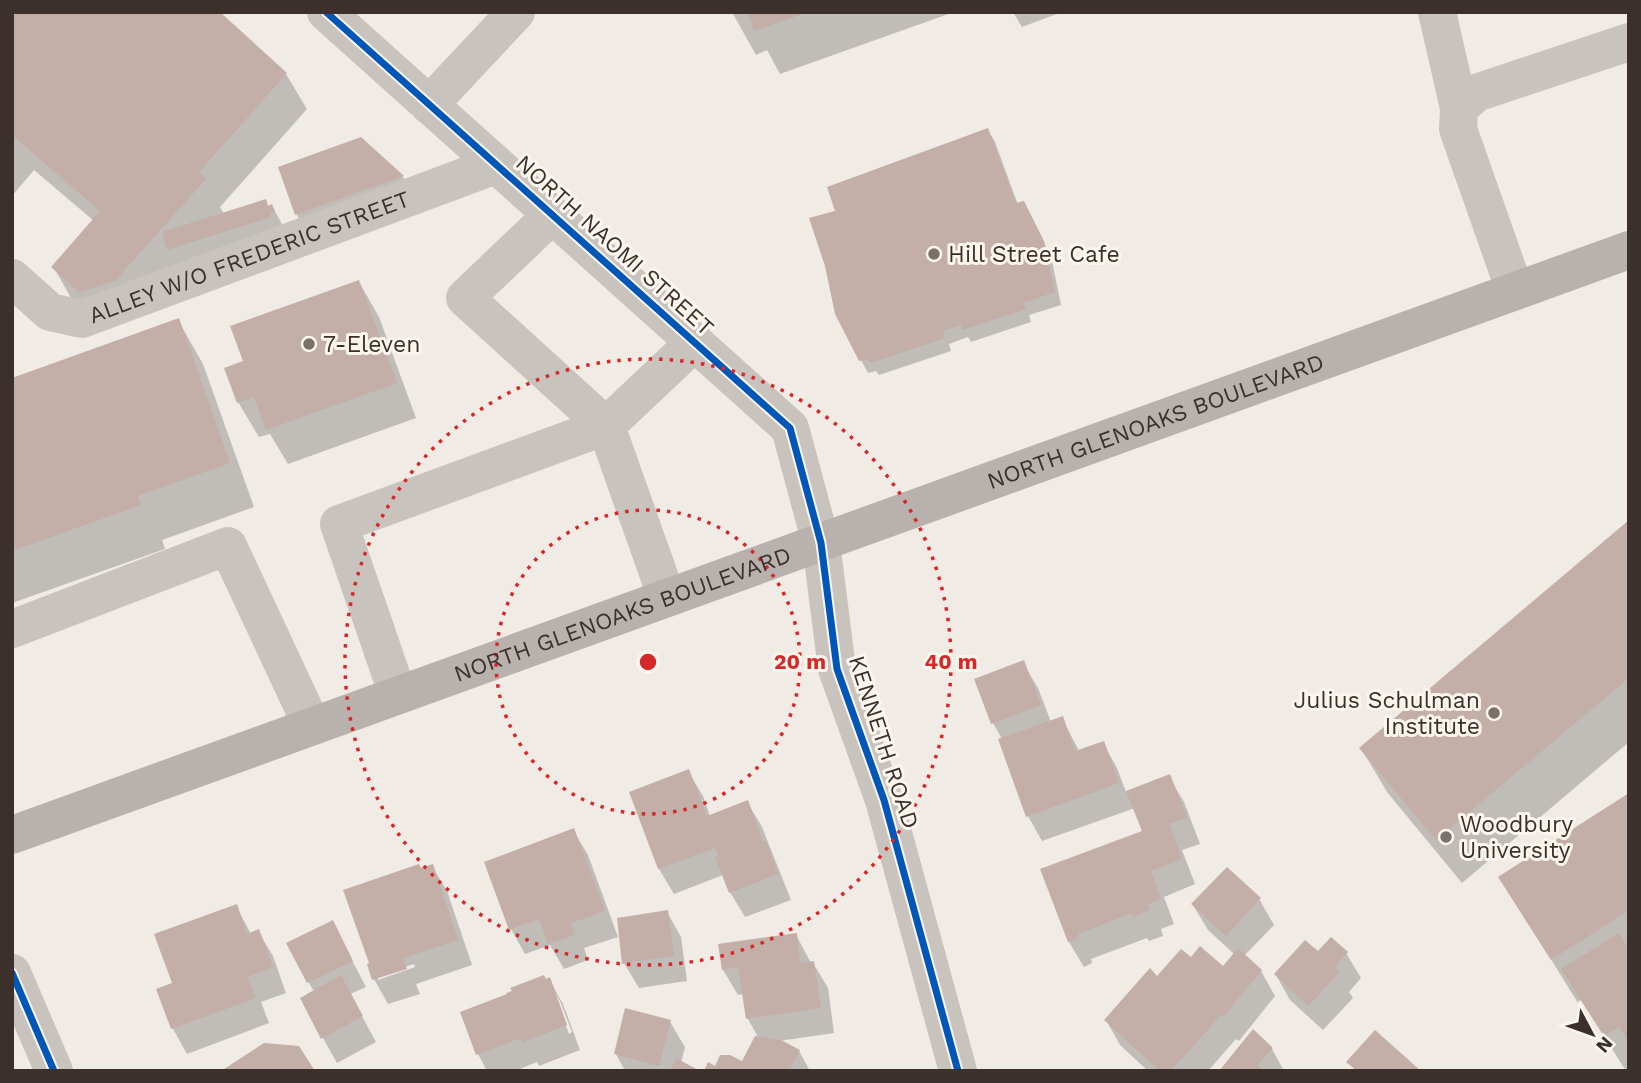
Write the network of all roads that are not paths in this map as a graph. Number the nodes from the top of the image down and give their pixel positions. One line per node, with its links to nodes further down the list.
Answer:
1 (326, 12): 5 (street, NORTH NAOMI STREET)
2 (516, 12): 5 (street)
3 (1437, 12): 6 (street)
4 (1629, 42): 6 (street)
5 (429, 105): 7 (street, NORTH NAOMI STREET)
6 (1459, 108): 11 (street)
7 (496, 165): 8 (street, NORTH NAOMI STREET); 10 (street, ALLEY W/O FREDERIC STREET)
8 (552, 215): 12 (street, NORTH NAOMI STREET); 13 (street)
9 (1629, 250): 11 (main road, NORTH GLENOAKS BOULEVARD)
10 (12, 278)
11 (1515, 291): 14 (main road, NORTH GLENOAKS BOULEVARD)
12 (695, 342): 13 (street); 14 (street, NORTH NAOMI STREET)
13 (606, 426): 15 (street); 17 (street)
14 (821, 542): 15 (main road, NORTH GLENOAKS BOULEVARD); 22 (street, KENNETH ROAD)
15 (667, 598): 17 (main road, NORTH GLENOAKS BOULEVARD)
16 (12, 629): 18 (street)
17 (398, 695): 18 (main road, NORTH GLENOAKS BOULEVARD)
18 (313, 726): 19 (main road, NORTH GLENOAKS BOULEVARD)
19 (12, 835)
20 (12, 973): 21 (street)
21 (54, 1071)
22 (958, 1071)

